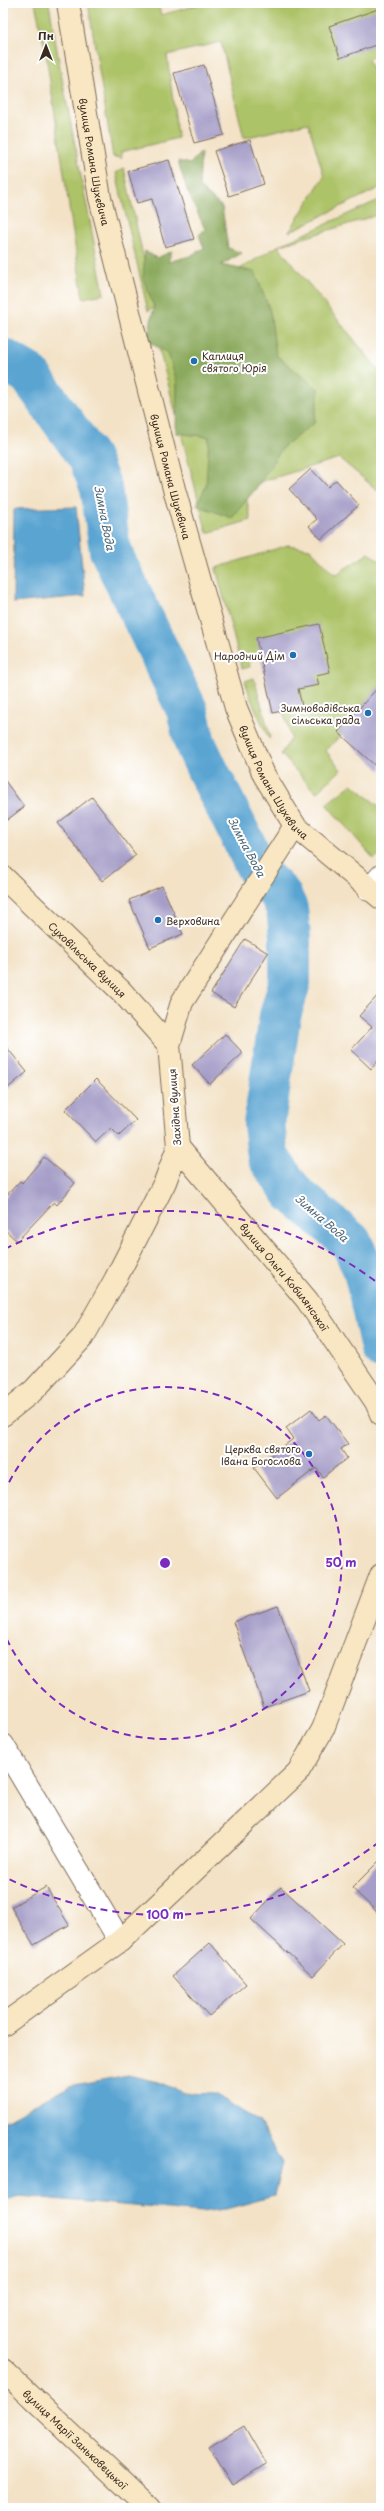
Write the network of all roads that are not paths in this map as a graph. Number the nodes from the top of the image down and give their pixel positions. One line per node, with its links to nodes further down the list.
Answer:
1 (68, 3): 2 (street, вулиця Романа Шухевича)
2 (295, 826): 4 (street, вулиця Романа Шухевича); 5 (street, Західна вулиця)
3 (3, 877): 5 (street, Суховільська вулиця)
4 (377, 888)
5 (169, 1045): 6 (street, Західна вулиця)
6 (178, 1147): 7 (street, вулиця Ольги Кобилянської); 8 (street, Західна вулиця)
7 (381, 1414)
8 (3, 1415)
9 (381, 1575): 11 (street)
10 (3, 1745): 11 (street)
11 (120, 1941): 12 (street)
12 (3, 2025)
13 (3, 2370): 14 (street, вулиця Марії Заньковецької)
14 (149, 2508)

